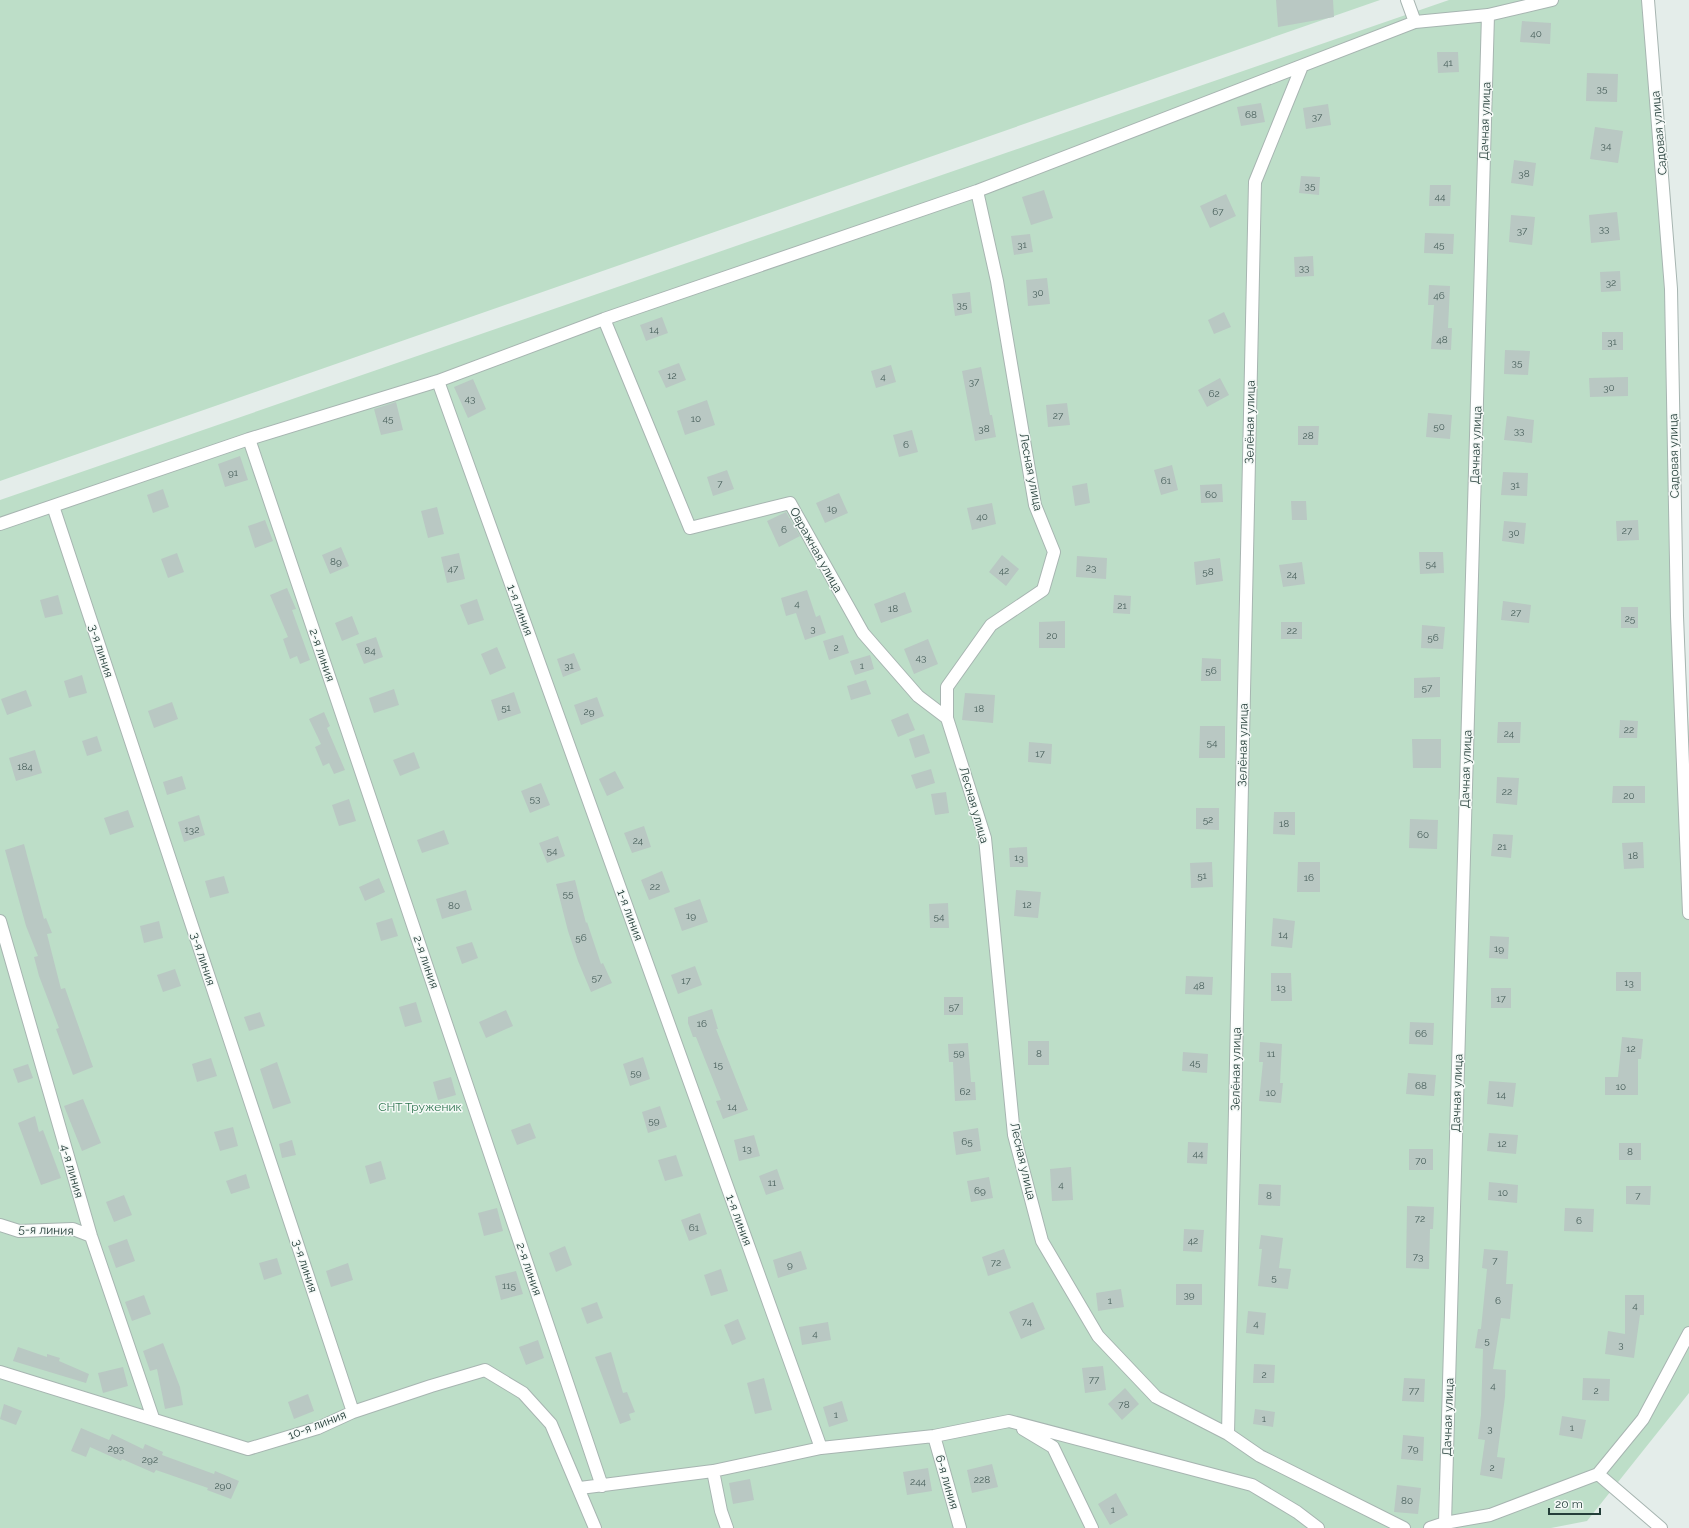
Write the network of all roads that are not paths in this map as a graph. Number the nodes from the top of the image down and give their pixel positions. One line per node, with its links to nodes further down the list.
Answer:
1 (1407, 0): 5 (street)
2 (1552, 0): 4 (street)
3 (1648, 0): 14 (street, Садовая улица)
4 (1488, 15): 5 (street); 30 (street, Дачная улица)
5 (1415, 22): 6 (street)
6 (1302, 66): 7 (street); 23 (street, Зелёная улица)
7 (977, 191): 8 (street); 13 (street, Лесная улица)
8 (604, 319): 9 (street); 13 (street, Овражная улица)
9 (438, 381): 10 (street); 25 (street, 1-я линия)
10 (249, 439): 11 (street); 28 (street, 2-я линия)
11 (53, 506): 12 (street); 20 (street, 3-я линия)
12 (0, 524)
13 (947, 718): 23 (street, Лесная улица)
14 (1689, 913)
15 (0, 920): 17 (street, 4-я линия)
16 (0, 1225): 17 (street, 5-я линия)
17 (91, 1236): 21 (street, 4-я линия)
18 (1689, 1333): 27 (street)
19 (0, 1372): 21 (street, 10-я линия)
20 (353, 1412): 21 (street, 10-я линия); 29 (street, 10-я линия)
21 (153, 1418)
22 (1009, 1421): 24 (street); 34 (street); 35 (street)
23 (1228, 1434): 36 (street, Лесная улица)
24 (934, 1436): 25 (street); 33 (street, 6-я линия)
25 (821, 1448): 26 (street)
26 (713, 1471): 28 (street); 32 (street)
27 (1598, 1474): 30 (street); 38 (street)
28 (602, 1486): 29 (street)
29 (580, 1488): 31 (street, 10-я линия)
30 (1445, 1523): 37 (street)
31 (595, 1528)
32 (727, 1528)
33 (960, 1528)
34 (1092, 1528)
35 (1318, 1528)
36 (1404, 1528)
37 (1430, 1528)
38 (1661, 1528)

